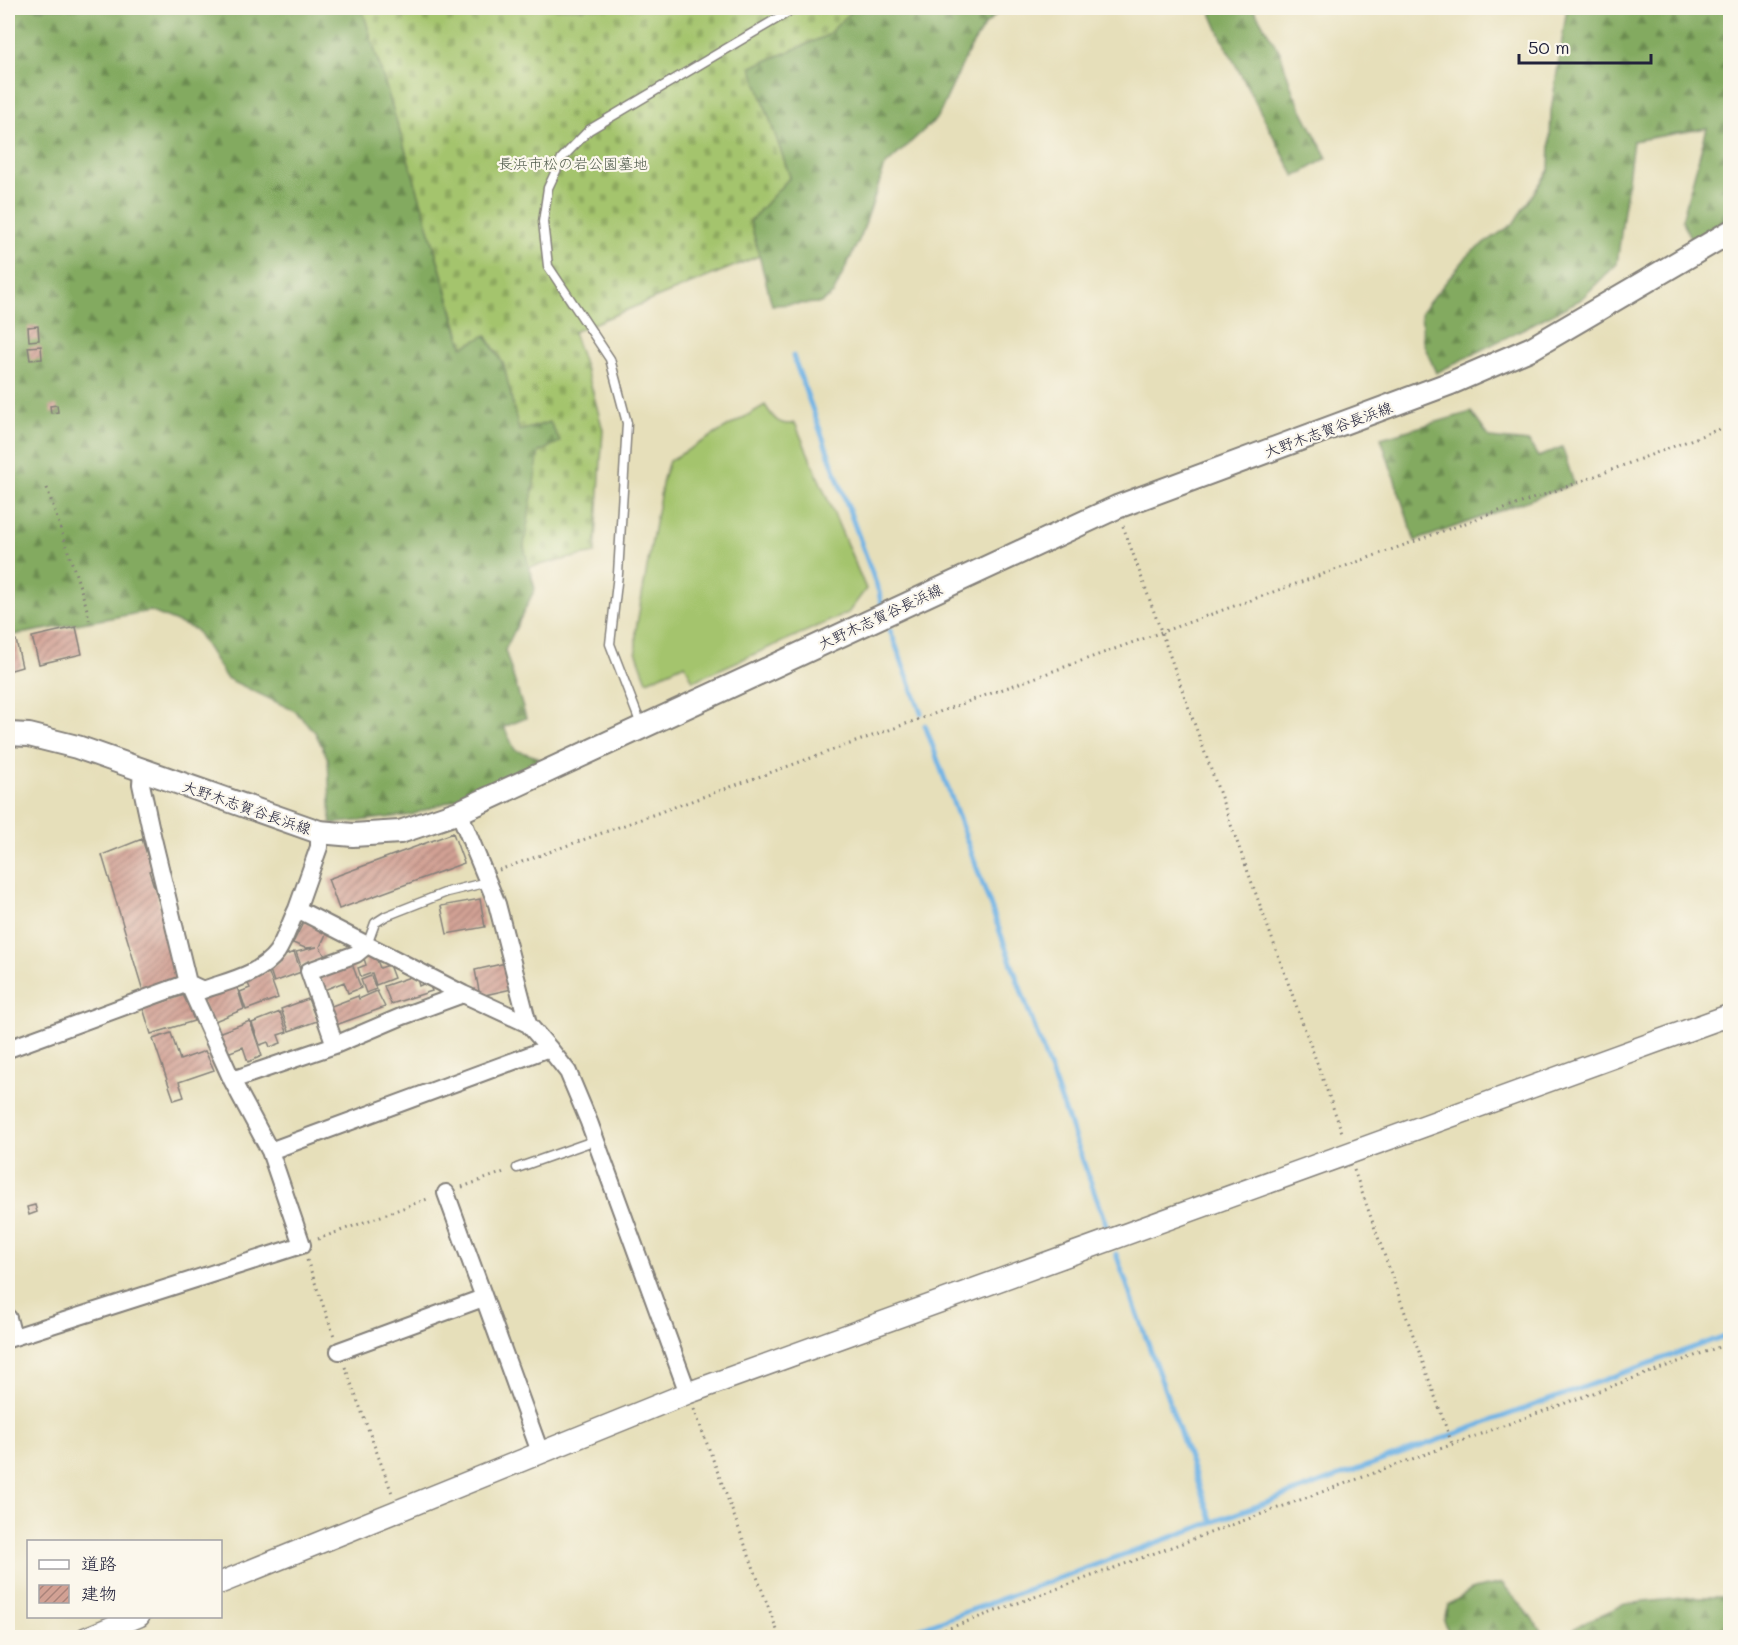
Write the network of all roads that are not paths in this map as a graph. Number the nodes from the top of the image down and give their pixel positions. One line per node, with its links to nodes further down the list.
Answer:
1 (795, 8): 3 (lane)
2 (1731, 232): 3 (main road, 大野木志賀谷長浜線)
3 (642, 728): 6 (main road, 大野木志賀谷長浜線)
4 (8, 734): 5 (main road, 大野木志賀谷長浜線)
5 (142, 771): 7 (main road, 大野木志賀谷長浜線); 11 (street)
6 (459, 812): 7 (main road, 大野木志賀谷長浜線); 8 (street)
7 (319, 832): 9 (street)
8 (486, 879): 10 (lane); 14 (street)
9 (297, 909): 10 (street); 11 (street)
10 (367, 945): 12 (street); 15 (street)
11 (188, 983): 17 (street); 18 (street)
12 (463, 994): 14 (street); 15 (street)
13 (1731, 1015): 27 (street)
14 (528, 1024): 16 (street)
15 (335, 1044): 18 (street)
16 (549, 1048): 19 (street); 20 (street)
17 (8, 1049)
18 (231, 1080): 20 (street)
19 (596, 1140): 21 (lane); 27 (street)
20 (270, 1151): 25 (street)
21 (517, 1168)
22 (446, 1192): 23 (street)
23 (483, 1298): 26 (street); 28 (street)
24 (8, 1318): 25 (street)
25 (10, 1338)
26 (339, 1351)
27 (688, 1394): 28 (street)
28 (540, 1452): 29 (street)
29 (222, 1582)
30 (136, 1618): 31 (street)
31 (86, 1638)

